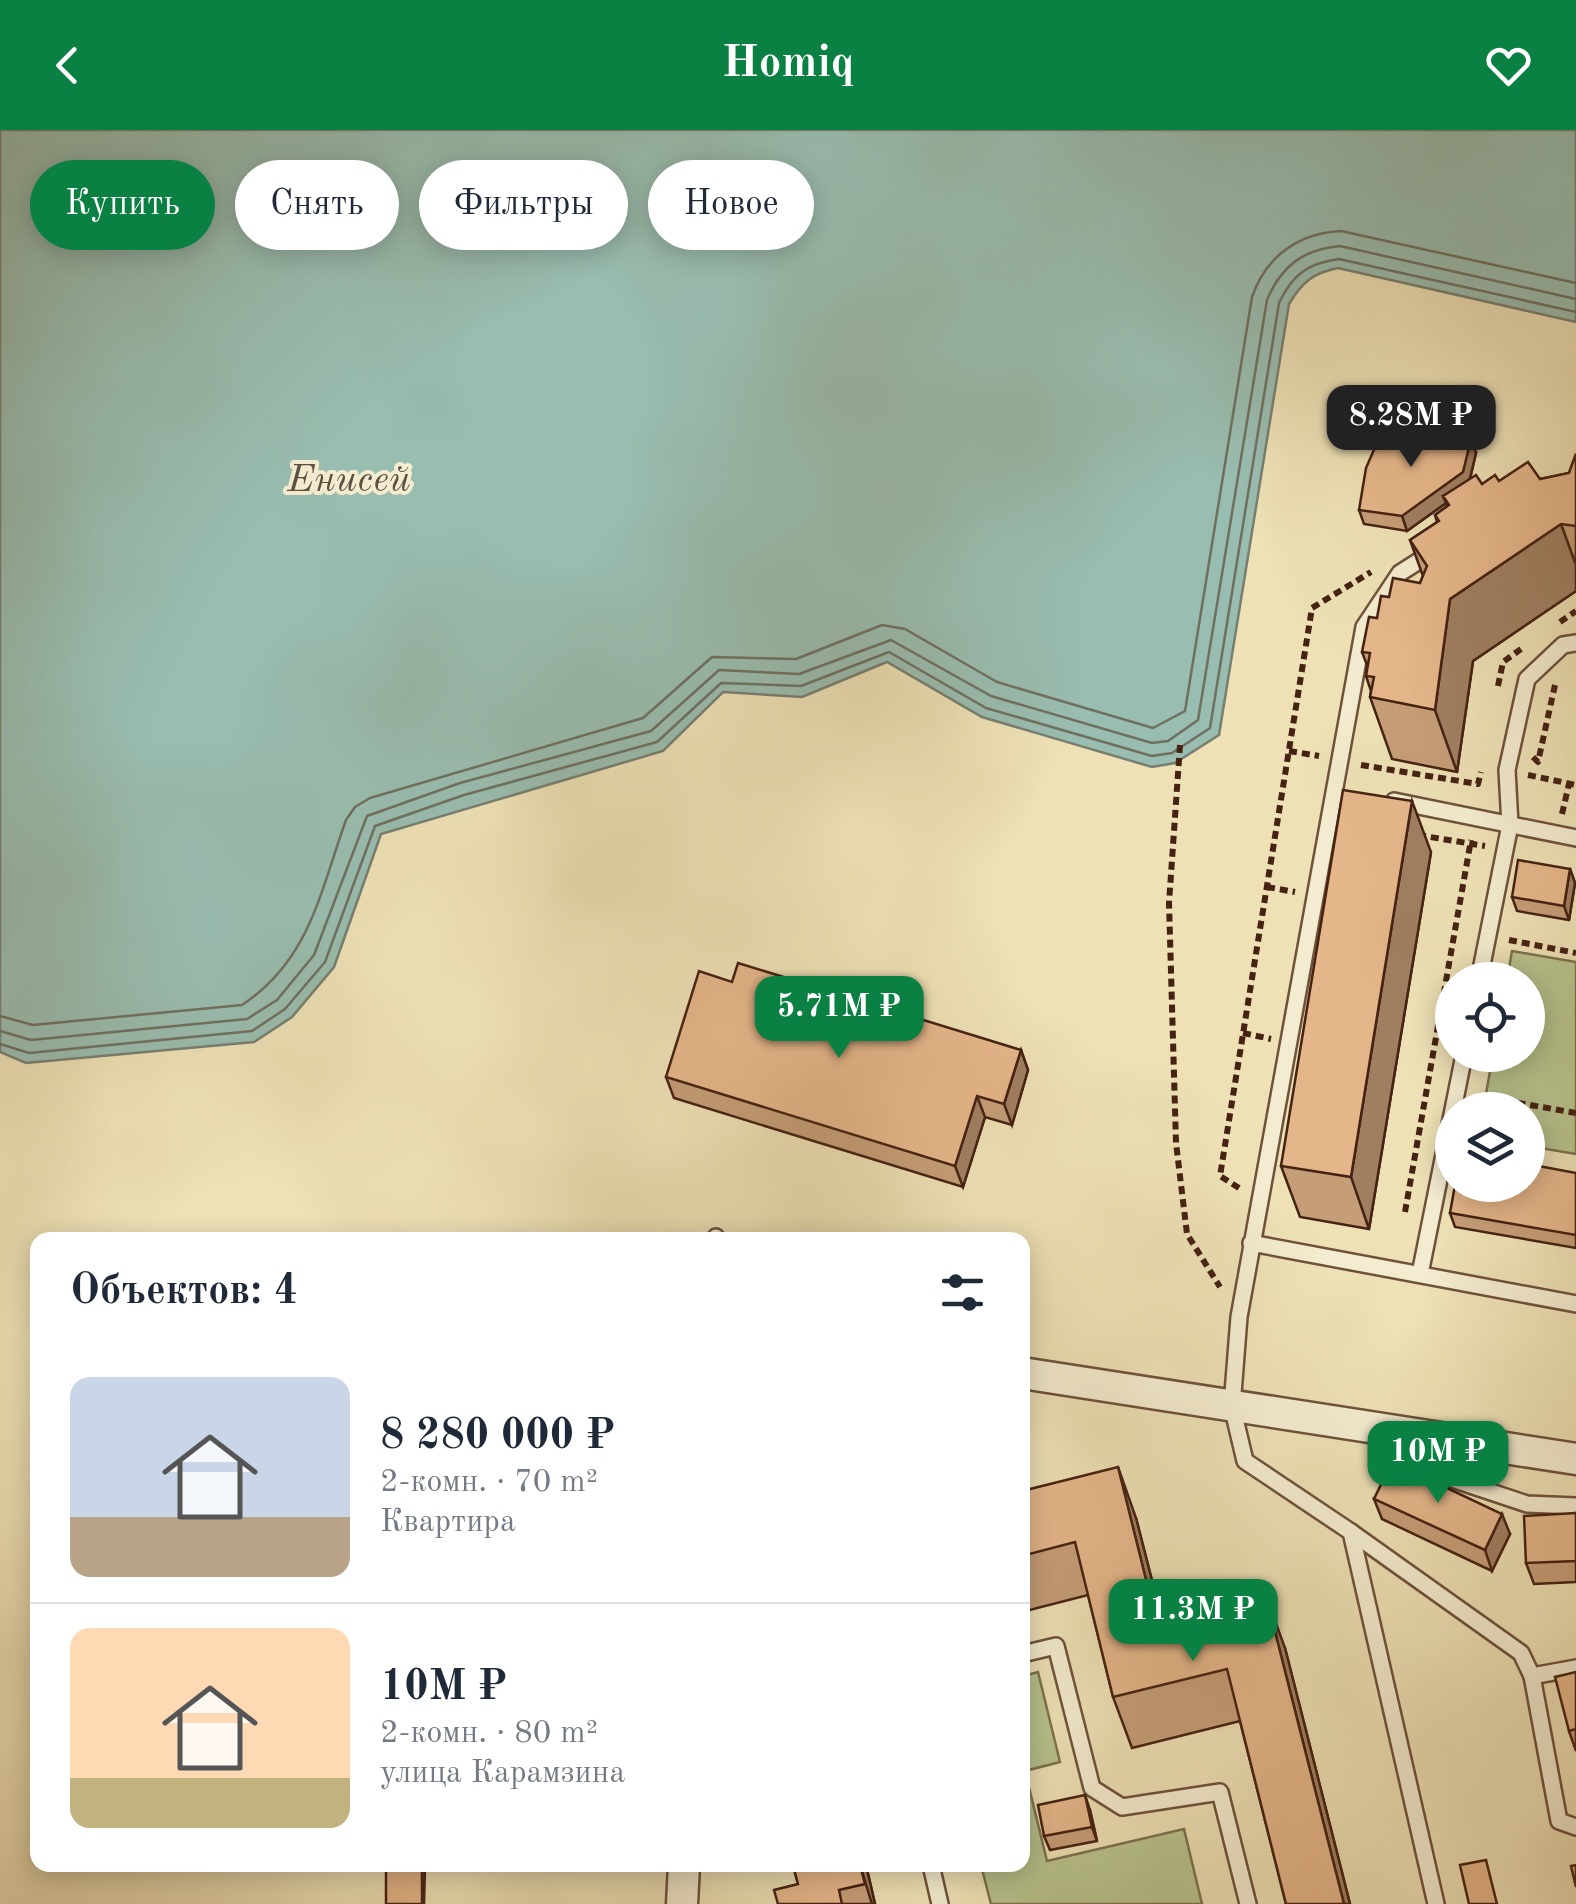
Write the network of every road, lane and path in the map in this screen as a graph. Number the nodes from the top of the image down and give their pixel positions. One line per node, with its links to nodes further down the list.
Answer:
1 (1448, 543): 2 (lane)
2 (1400, 572): 26 (path); 29 (lane)
3 (1576, 611): 4 (path)
4 (1550, 629)
5 (1534, 640): 7 (path)
6 (1576, 643): 12 (lane)
7 (1496, 698)
8 (1180, 745): 32 (path)
9 (1538, 762): 13 (path)
10 (1483, 764): 11 (path)
11 (1366, 767)
12 (1508, 770): 13 (path); 16 (lane)
13 (1535, 776): 14 (path)
14 (1576, 786)
15 (1379, 798): 16 (lane)
16 (1510, 825): 18 (lane); 19 (lane)
17 (1412, 834): 28 (path)
18 (1576, 838)
19 (1488, 936): 20 (path); 21 (lane)
20 (1576, 953)
21 (1483, 962)
22 (1460, 1072): 23 (lane)
23 (1456, 1092)
24 (1545, 1108): 25 (path)
25 (1576, 1113)
26 (1220, 1176)
27 (1435, 1198): 30 (lane)
28 (1402, 1229)
29 (1252, 1243): 30 (lane); 32 (lane)
30 (1420, 1274): 31 (lane)
31 (1576, 1304)
32 (1239, 1317): 34 (lane)
33 (1030, 1374): 34 (street)
34 (1232, 1406): 35 (street); 38 (lane)
35 (1418, 1436): 36 (street); 37 (lane)
36 (1576, 1459)
37 (1576, 1506)
38 (1352, 1532): 41 (lane); 48 (lane)
39 (1030, 1652): 47 (lane)
40 (1576, 1668): 41 (lane)
41 (1532, 1676): 42 (lane)
42 (1576, 1827)
43 (684, 1872): 45 (street)
44 (933, 1872): 46 (lane)
45 (682, 1904)
46 (940, 1904)
47 (1248, 1904)
48 (1436, 1904)

